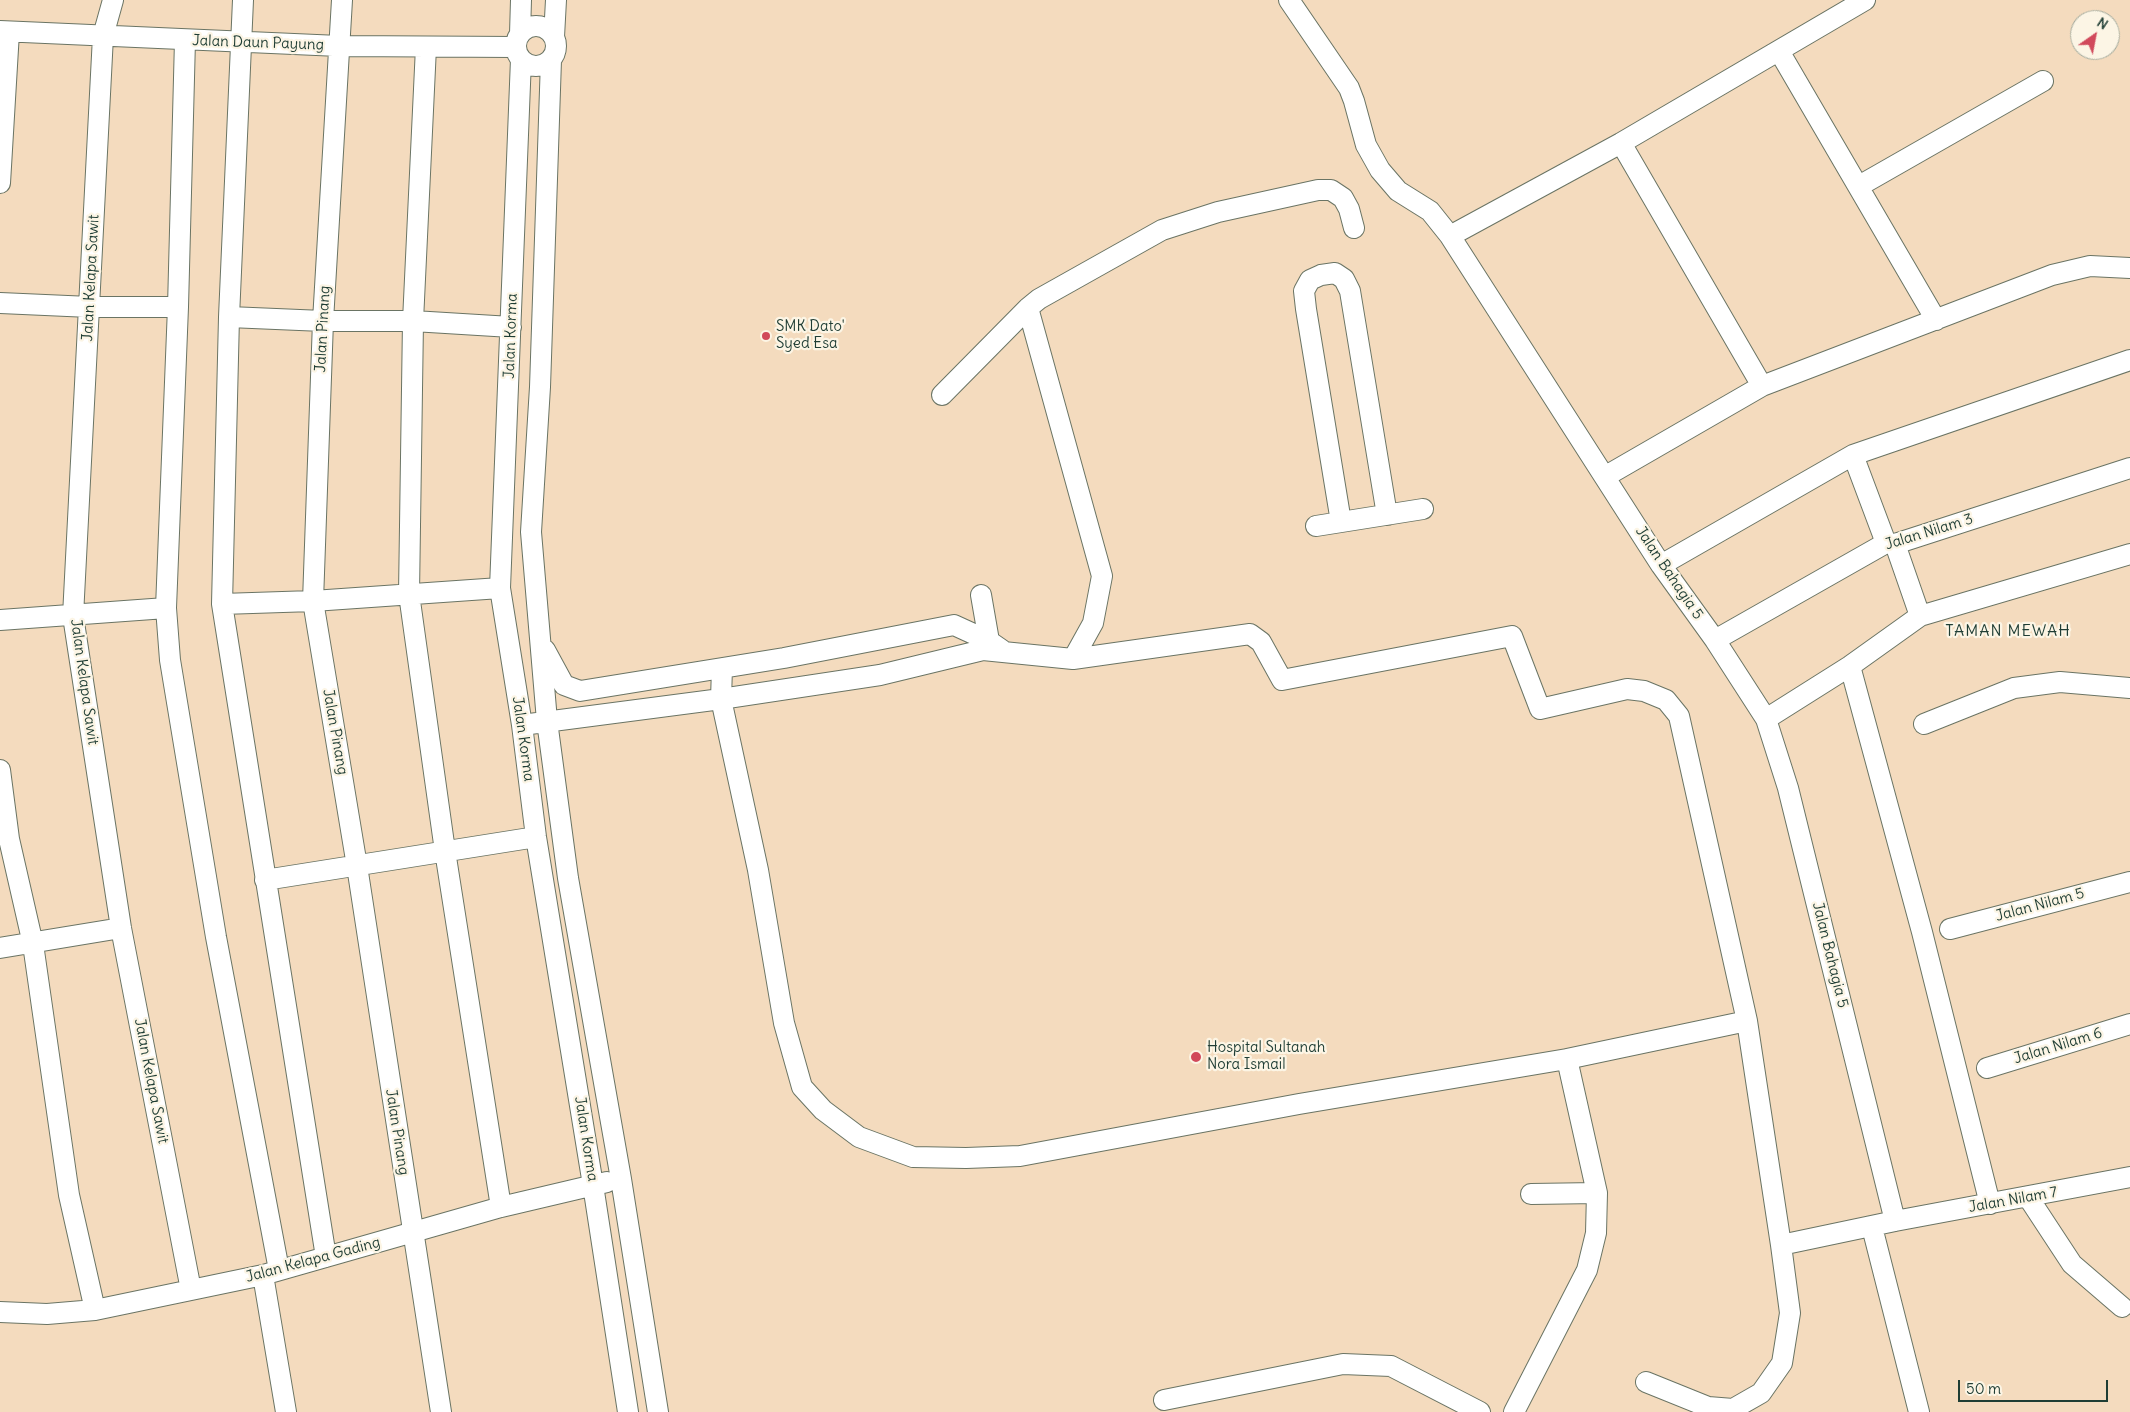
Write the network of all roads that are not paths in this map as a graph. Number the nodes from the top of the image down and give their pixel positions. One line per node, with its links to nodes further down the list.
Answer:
1 (112, 0): 9 (street, Jalan Kelapa Sawit)
2 (243, 0): 12 (street)
3 (342, 0): 13 (street, Jalan Pinang)
4 (521, 0): 15 (street, Jalan Korma)
5 (556, 0): 10 (street)
6 (1289, 0): 23 (street, Jalan Bahagia 5)
7 (1865, 0): 16 (street)
8 (4, 31): 9 (street, Jalan Daun Payung); 20 (street)
9 (103, 36): 11 (street, Jalan Daun Payung); 26 (street, Jalan Kelapa Sawit)
10 (554, 36): 15 (street); 17 (street)
11 (186, 40): 12 (street, Jalan Daun Payung); 27 (street)
12 (241, 41): 13 (street, Jalan Daun Payung); 29 (street)
13 (339, 46): 14 (street, Jalan Daun Payung); 31 (street, Jalan Pinang)
14 (426, 47): 15 (street, Jalan Daun Payung); 32 (street)
15 (519, 47): 17 (street); 33 (street, Jalan Korma)
16 (1779, 51): 19 (street); 21 (street)
17 (551, 60): 57 (street, Jalan Korma)
18 (2042, 81): 21 (street)
19 (1621, 143): 23 (street); 35 (street)
20 (0, 183)
21 (1859, 186): 30 (street)
22 (1354, 228): 28 (street)
23 (1450, 236): 39 (street, Jalan Bahagia 5)
24 (2130, 268): 30 (street)
25 (0, 303): 26 (street)
26 (90, 307): 27 (street); 53 (street, Jalan Kelapa Sawit)
27 (178, 307): 52 (street)
28 (1028, 308): 36 (street); 59 (street)
29 (229, 317): 31 (street); 51 (street)
30 (1936, 320): 35 (street)
31 (323, 321): 32 (street); 50 (street, Jalan Pinang)
32 (413, 321): 33 (street); 48 (street)
33 (511, 327): 47 (street, Jalan Korma)
34 (2130, 360): 37 (street)
35 (1762, 386): 39 (street)
36 (942, 395)
37 (1853, 455): 44 (street); 46 (street)
38 (2130, 468): 44 (street, Jalan Nilam 3)
39 (1606, 476): 46 (street, Jalan Bahagia 5)
40 (1423, 509): 41 (street)
41 (1387, 515): 42 (street); 42 (street)
42 (1341, 522): 43 (street)
43 (1316, 526)
44 (1891, 544): 54 (street); 56 (street, Jalan Nilam 3)
45 (2130, 554): 54 (street)
46 (1661, 565): 56 (street, Jalan Bahagia 5)
47 (500, 588): 48 (street); 69 (street, Jalan Korma)
48 (409, 594): 50 (street); 72 (street)
49 (981, 595): 58 (street)
50 (313, 601): 51 (street); 73 (street, Jalan Pinang)
51 (222, 604): 74 (street)
52 (166, 608): 53 (street); 97 (street)
53 (73, 616): 55 (street); 76 (street, Jalan Kelapa Sawit)
54 (1920, 616): 61 (street)
55 (0, 620)
56 (1714, 640): 66 (street, Jalan Bahagia 5)
57 (542, 643): 62 (street); 67 (street, Jalan Korma)
58 (986, 645): 59 (street); 60 (street); 64 (street)
59 (1073, 659): 80 (street)
60 (770, 660): 62 (street); 64 (street)
61 (1850, 666): 66 (street); 90 (street)
62 (722, 668): 65 (street)
63 (2130, 688): 68 (street)
64 (772, 690): 65 (street)
65 (720, 699): 67 (street); 82 (street)
66 (1766, 719): 92 (street, Jalan Bahagia 5)
67 (547, 721): 69 (street); 85 (street, Jalan Korma)
68 (1924, 724)
69 (522, 725): 71 (street, Jalan Korma)
70 (0, 770): 78 (street)
71 (536, 837): 72 (street); 86 (street, Jalan Korma)
72 (445, 850): 73 (street); 91 (street)
73 (357, 866): 74 (street); 94 (street, Jalan Pinang)
74 (265, 880): 96 (street)
75 (2130, 882): 77 (street, Jalan Nilam 5)
76 (121, 928): 78 (street); 98 (street, Jalan Kelapa Sawit)
77 (1950, 929)
78 (33, 944): 79 (street); 101 (street)
79 (0, 948)
80 (1747, 1021): 82 (street); 95 (street)
81 (2130, 1024): 83 (street, Jalan Nilam 6)
82 (1567, 1059): 87 (street)
83 (1987, 1068)
84 (2130, 1177): 89 (street, Jalan Nilam 7)
85 (621, 1179): 86 (street, Jalan Kelapa Gading); 107 (street, Jalan Korma)
86 (593, 1185): 91 (street, Jalan Kelapa Gading); 106 (street, Jalan Korma)
87 (1598, 1193): 88 (street); 109 (street)
88 (1531, 1194)
89 (2028, 1197): 90 (street, Jalan Nilam 7); 99 (street)
90 (1990, 1204): 92 (street, Jalan Nilam 7)
91 (501, 1207): 94 (street, Jalan Kelapa Gading)
92 (1895, 1221): 93 (street, Jalan Nilam 7)
93 (1872, 1227): 95 (street, Jalan Nilam 7); 110 (street)
94 (412, 1232): 96 (street, Jalan Kelapa Gading); 105 (street, Jalan Pinang)
95 (1781, 1245): 102 (street)
96 (326, 1257): 97 (street, Jalan Kelapa Gading)
97 (271, 1272): 98 (street, Jalan Kelapa Gading); 104 (street)
98 (191, 1290): 101 (street, Jalan Kelapa Gading)
99 (2122, 1308)
100 (0, 1310): 101 (street, Jalan Kelapa Gading)
101 (95, 1310)
102 (1646, 1382)
103 (1164, 1400): 108 (street)
104 (286, 1412)
105 (441, 1412)
106 (628, 1412)
107 (658, 1412)
108 (1480, 1412)
109 (1514, 1412)
110 (1918, 1412)

